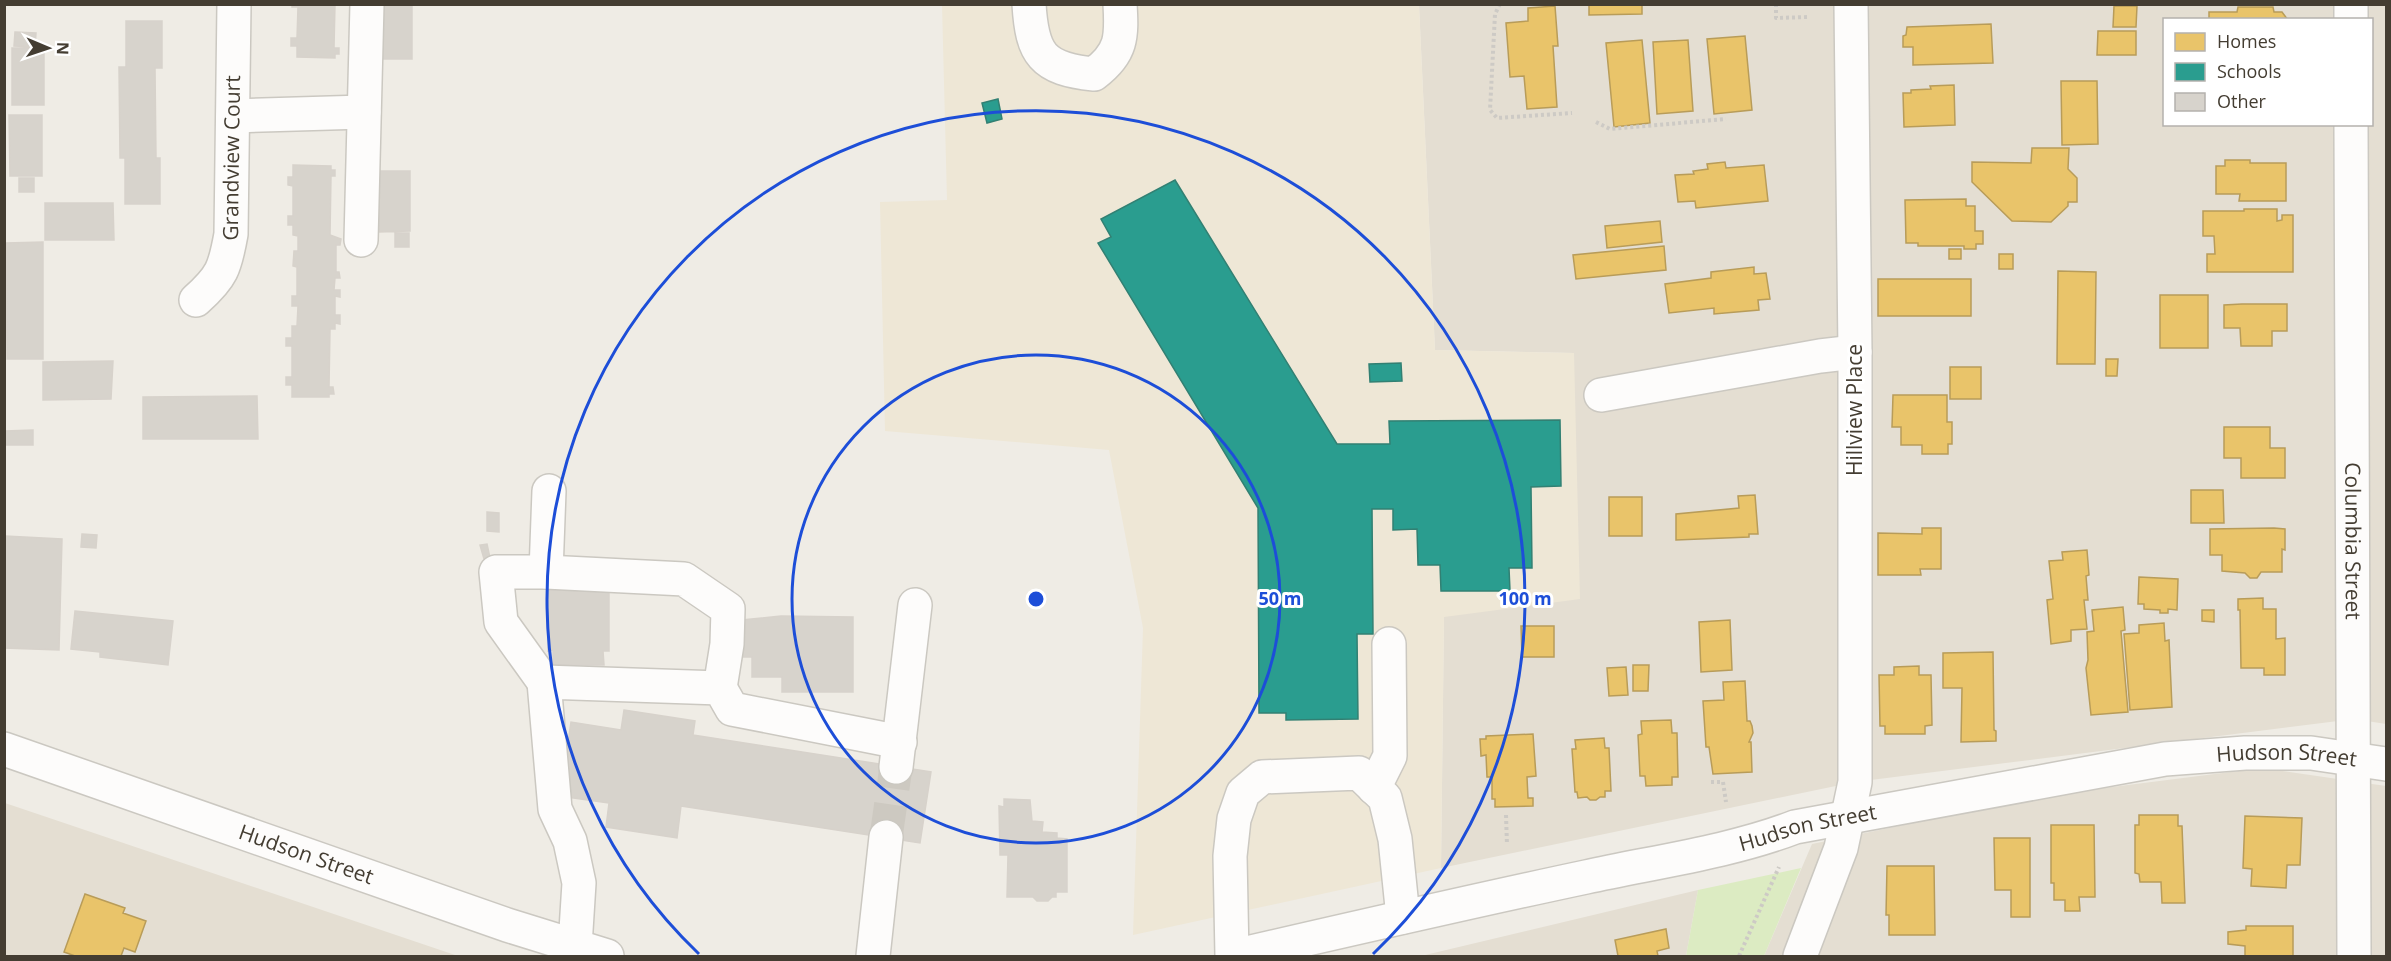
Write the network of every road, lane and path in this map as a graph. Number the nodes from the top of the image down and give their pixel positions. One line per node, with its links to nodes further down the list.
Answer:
1 (234, 4): 11 (street, Grandview Court)
2 (367, 4): 9 (street)
3 (1029, 4): 4 (street)
4 (1120, 4)
5 (1500, 4): 10 (path)
6 (1776, 4): 8 (path)
7 (1851, 4): 17 (street, Hillview Place)
8 (1808, 17)
9 (364, 112): 11 (street); 15 (street)
10 (1572, 114)
11 (233, 116): 16 (street, Grandview Court)
12 (1726, 119): 13 (path)
13 (1596, 122)
14 (2351, 126): 26 (street, Columbia Street)
15 (361, 240)
16 (196, 300)
17 (1855, 352): 18 (street); 32 (street, Hillview Place)
18 (1601, 395)
19 (549, 491): 20 (street)
20 (546, 572): 23 (street); 24 (street)
21 (915, 605): 24 (street)
22 (1389, 644): 29 (street)
23 (544, 682): 24 (street); 37 (street)
24 (720, 688)
25 (4, 750): 37 (street, Hudson Street)
26 (2355, 759): 27 (street, Hudson Street); 32 (street, Hudson Street); 43 (street, Columbia Street)
27 (2386, 764)
28 (1711, 782): 30 (path)
29 (1374, 788): 36 (street); 40 (street)
30 (1726, 802)
31 (1506, 815): 34 (path)
32 (1850, 816): 36 (street, Hudson Street); 42 (street, Hillview Place)
33 (886, 837): 39 (street)
34 (1507, 845)
35 (1781, 863): 41 (path)
36 (1402, 917): 40 (street, Hudson Street)
37 (576, 946): 38 (street, Hudson Street)
38 (607, 957)
39 (873, 957)
40 (1233, 957)
41 (1739, 957)
42 (1800, 957)
43 (2354, 957)

